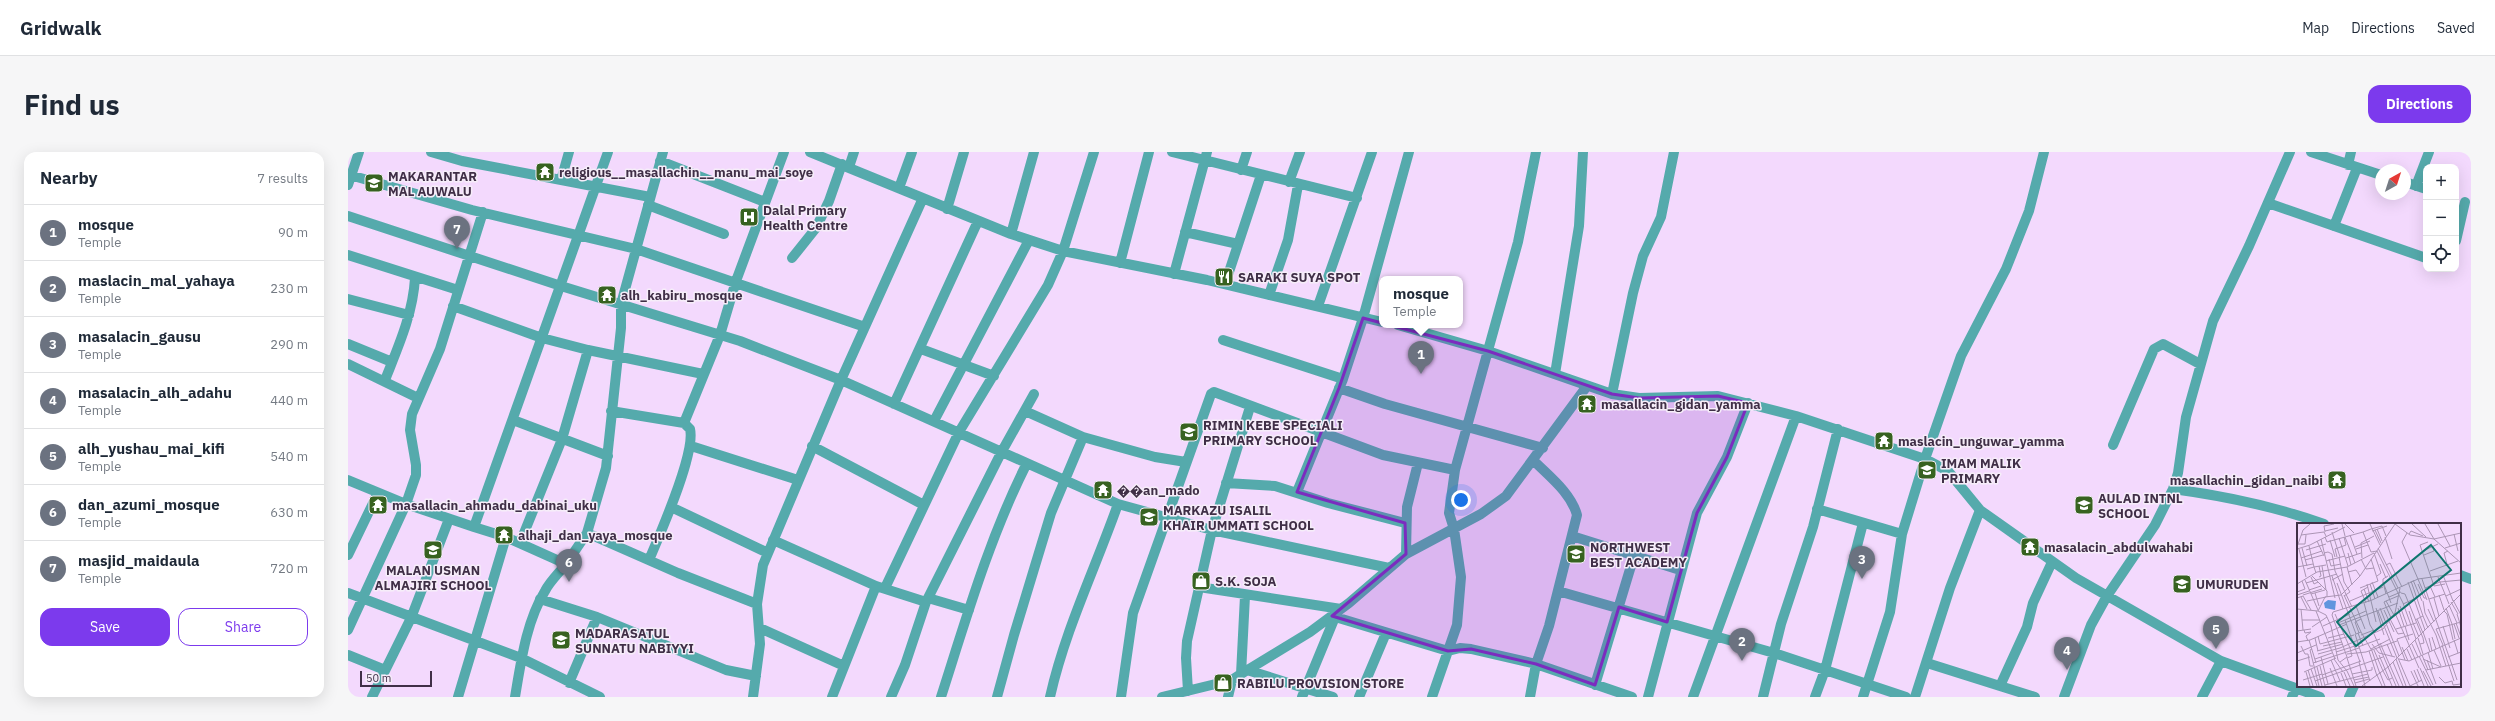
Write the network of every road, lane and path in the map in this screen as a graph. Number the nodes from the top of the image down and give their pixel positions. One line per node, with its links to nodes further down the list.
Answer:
1 (359, 152): 33 (street)
2 (430, 152): 34 (street)
3 (569, 152): 34 (street)
4 (608, 152): 38 (street)
5 (784, 152): 45 (street)
6 (810, 152): 28 (street)
7 (854, 152): 28 (street)
8 (912, 152): 39 (street)
9 (964, 152): 47 (street)
10 (1034, 152): 54 (street)
11 (1094, 152): 60 (street)
12 (1149, 152): 65 (street)
13 (1172, 152): 26 (street)
14 (1247, 152): 30 (street)
15 (1300, 152): 35 (street)
16 (1372, 152): 42 (street)
17 (1409, 152): 78 (street)
18 (1536, 152): 88 (street)
19 (1583, 152): 95 (street)
20 (1674, 152): 102 (street)
21 (2044, 152): 125 (street)
22 (2290, 152): 46 (street)
23 (2311, 152): 29 (street)
24 (2351, 152): 29 (street)
25 (2429, 152): 37 (street)
26 (1205, 156): 30 (street); 52 (street)
27 (661, 157): 43 (street); 45 (street)
28 (846, 165): 39 (street); 64 (street)
29 (2352, 167): 31 (street); 51 (street)
30 (1241, 170): 32 (street)
31 (2375, 173)
32 (1261, 176): 35 (street); 58 (street)
33 (349, 180): 48 (street)
34 (561, 180): 38 (street)
35 (1294, 183): 42 (street); 72 (street)
36 (2411, 184): 37 (street)
37 (2416, 186): 40 (street)
38 (598, 187): 43 (street); 55 (street)
39 (899, 188): 41 (street)
40 (2423, 188)
41 (923, 198): 47 (street); 80 (street)
42 (1357, 198): 76 (street)
43 (649, 201): 53 (street); 59 (street)
44 (2464, 201): 56 (street)
45 (765, 202): 68 (street)
46 (2268, 204): 51 (street); 93 (street)
47 (947, 209): 50 (street)
48 (483, 212): 55 (street); 62 (street)
49 (348, 216): 62 (street)
50 (978, 221): 54 (street); 86 (street)
51 (2334, 226): 63 (street)
52 (1185, 232): 58 (street); 66 (street)
53 (724, 234)
54 (1011, 234): 57 (street)
55 (580, 236): 59 (street); 70 (street)
56 (2457, 236)
57 (1029, 240): 60 (street); 92 (street)
58 (1238, 244): 69 (street)
59 (636, 249): 68 (street); 74 (street)
60 (1063, 251): 65 (street); 96 (street)
61 (348, 255): 67 (street)
62 (470, 255): 70 (street); 71 (street)
63 (2423, 257)
64 (792, 258)
65 (1120, 263): 66 (street)
66 (1174, 274): 69 (street)
67 (415, 278): 71 (street); 77 (street)
68 (736, 281): 80 (street); 82 (street)
69 (1225, 284): 72 (street)
70 (561, 286): 74 (street); 83 (street)
71 (458, 290): 75 (street)
72 (1269, 295): 76 (street)
73 (348, 299): 77 (street)
74 (621, 304): 82 (street); 89 (street)
75 (453, 306): 83 (street); 103 (street)
76 (1318, 306): 78 (street)
77 (409, 315): 90 (street)
78 (1363, 318): 79 (street); 99 (street)
79 (1379, 321)
80 (865, 327): 98 (street)
81 (1408, 328): 88 (street)
82 (720, 335): 94 (street); 98 (street)
83 (542, 338): 87 (street); 110 (street)
84 (1223, 340): 99 (street)
85 (348, 344): 90 (street)
86 (921, 349): 92 (street); 105 (street)
87 (588, 350): 89 (street); 118 (street)
88 (1488, 351): 95 (street); 113 (street)
89 (617, 357): 94 (street); 107 (street)
90 (392, 362): 97 (street)
91 (348, 364): 97 (street)
92 (965, 364): 96 (street); 111 (street)
93 (2200, 364): 119 (street); 135 (street)
94 (704, 374): 112 (street)
95 (1555, 374): 100 (street)
96 (994, 376): 115 (street)
97 (385, 380): 103 (street)
98 (841, 380): 105 (street); 121 (street)
99 (1341, 384): 113 (street); 116 (street)
100 (1587, 386): 102 (street); 122 (street)
101 (1034, 394): 108 (street)
102 (1612, 394): 104 (street)
103 (418, 398): 138 (street)
104 (1748, 403): 109 (street); 166 (street)
105 (894, 404): 111 (street)
106 (1250, 407): 116 (street); 127 (street); 134 (street)
107 (611, 411): 112 (street); 124 (street)
108 (1025, 411): 117 (street); 123 (street)
109 (1796, 416): 114 (street); 188 (street)
110 (513, 420): 118 (street); 149 (street)
111 (934, 421): 115 (street)
112 (684, 423): 120 (street)
113 (1466, 425): 122 (street); 130 (street)
114 (1838, 429): 125 (street); 142 (street)
115 (958, 432): 123 (street); 139 (street)
116 (1320, 434): 128 (street); 137 (street)
117 (1083, 437): 127 (street); 133 (street)
118 (562, 439): 124 (street); 157 (street)
119 (2113, 445)
120 (691, 446): 132 (street); 141 (street)
121 (812, 446): 132 (street); 139 (street)
122 (1543, 448): 126 (street)
123 (1001, 453): 129 (street); 177 (street)
124 (608, 456): 152 (street)
125 (1925, 459): 143 (street); 153 (street)
126 (1534, 461): 150 (street); 154 (street)
127 (1186, 462): 145 (street)
128 (1418, 463): 130 (street); 146 (street)
129 (1026, 465): 133 (street); 180 (street)
130 (1455, 470): 150 (street)
131 (348, 480): 136 (street)
132 (798, 480): 156 (street)
133 (1065, 482): 140 (street); 220 (street)
134 (1226, 483): 137 (street); 151 (street)
135 (2172, 489): 148 (street); 174 (street)
136 (378, 492): 138 (street); 160 (street)
137 (1297, 492): 146 (street)
138 (406, 504): 144 (street); 175 (street)
139 (922, 504): 169 (street)
140 (1118, 504): 145 (street); 221 (street)
141 (671, 507): 158 (street); 162 (street)
142 (1818, 509): 147 (street); 191 (street)
143 (1980, 510): 163 (street); 195 (street)
144 (449, 519): 149 (street); 183 (street)
145 (1166, 519): 151 (street); 222 (street)
146 (1405, 522): 159 (street)
147 (1863, 523): 153 (street); 199 (street)
148 (2321, 523)
149 (474, 527): 155 (street)
150 (1454, 529): 159 (street); 190 (street)
151 (1212, 530): 165 (street); 170 (street)
152 (587, 533): 162 (street); 164 (street)
153 (1902, 534): 204 (street)
154 (1572, 536): 161 (street); 171 (street)
155 (506, 537): 157 (street); 189 (street)
156 (773, 540): 158 (street); 169 (street)
157 (520, 543): 164 (street)
158 (768, 552): 178 (street)
159 (1406, 554): 165 (street)
160 (348, 555)
161 (1634, 556): 166 (street); 179 (street)
162 (649, 560): 178 (street)
163 (2052, 562): 174 (street); 206 (street)
164 (566, 564): 176 (street)
165 (1389, 568): 181 (street)
166 (1680, 570): 184 (street)
167 (2461, 575): 168 (street)
168 (2471, 579)
169 (881, 587): 177 (street); 197 (street)
170 (1199, 587): 173 (street); 208 (street)
171 (1558, 590): 179 (street); 196 (street)
172 (348, 593): 175 (street)
173 (1245, 596): 181 (street); 200 (street)
174 (2107, 596): 194 (street); 238 (street)
175 (362, 598): 183 (street); 186 (street)
176 (540, 599): 182 (street); 193 (street)
177 (927, 600): 180 (street); 218 (street)
178 (757, 604): 185 (street)
179 (1619, 607): 184 (street); 205 (street)
180 (969, 610): 219 (street)
181 (1336, 614): 187 (street); 200 (street); 209 (street)
182 (597, 617): 201 (street); 203 (street)
183 (411, 618): 189 (street); 198 (street)
184 (1667, 622): 188 (street); 230 (street)
185 (760, 628): 197 (street); 201 (street)
186 (348, 630)
187 (1386, 633): 190 (street); 226 (street)
188 (1714, 636): 191 (street); 231 (street)
189 (476, 642): 193 (street); 213 (street)
190 (1448, 651): 196 (street); 227 (street)
191 (1774, 653): 199 (street); 232 (street)
192 (348, 655): 198 (street)
193 (521, 658): 203 (street); 214 (street)
194 (2221, 661): 210 (street); 239 (street)
195 (1927, 662): 206 (street); 236 (street)
196 (1536, 664): 205 (street); 228 (street)
197 (844, 666): 217 (street)
198 (385, 670): 212 (street)
199 (1825, 670): 204 (street); 233 (street)
200 (1244, 672): 202 (street); 209 (street)
201 (756, 676): 216 (street)
202 (1232, 680): 208 (street); 224 (street)
203 (569, 683): 215 (street)
204 (1867, 684): 234 (street); 235 (street)
205 (1595, 685): 229 (street)
206 (2000, 686): 211 (street)
207 (2354, 687): 241 (street)
208 (1188, 691): 223 (street)
209 (1304, 692): 225 (street)
210 (2294, 692): 240 (street)
211 (2010, 693): 237 (street)
212 (372, 697)
213 (458, 697)
214 (515, 697)
215 (600, 697)
216 (753, 697)
217 (832, 697)
218 (891, 697)
219 (941, 697)
220 (998, 697)
221 (1050, 697)
222 (1121, 697)
223 (1169, 697)
224 (1228, 697)
225 (1333, 697)
226 (1359, 697)
227 (1432, 697)
228 (1530, 697)
229 (1632, 697)
230 (1648, 697)
231 (1693, 697)
232 (1763, 697)
233 (1815, 697)
234 (1863, 697)
235 (1906, 697)
236 (1915, 697)
237 (2036, 697)
238 (2064, 697)
239 (2202, 697)
240 (2320, 697)
241 (2349, 697)

